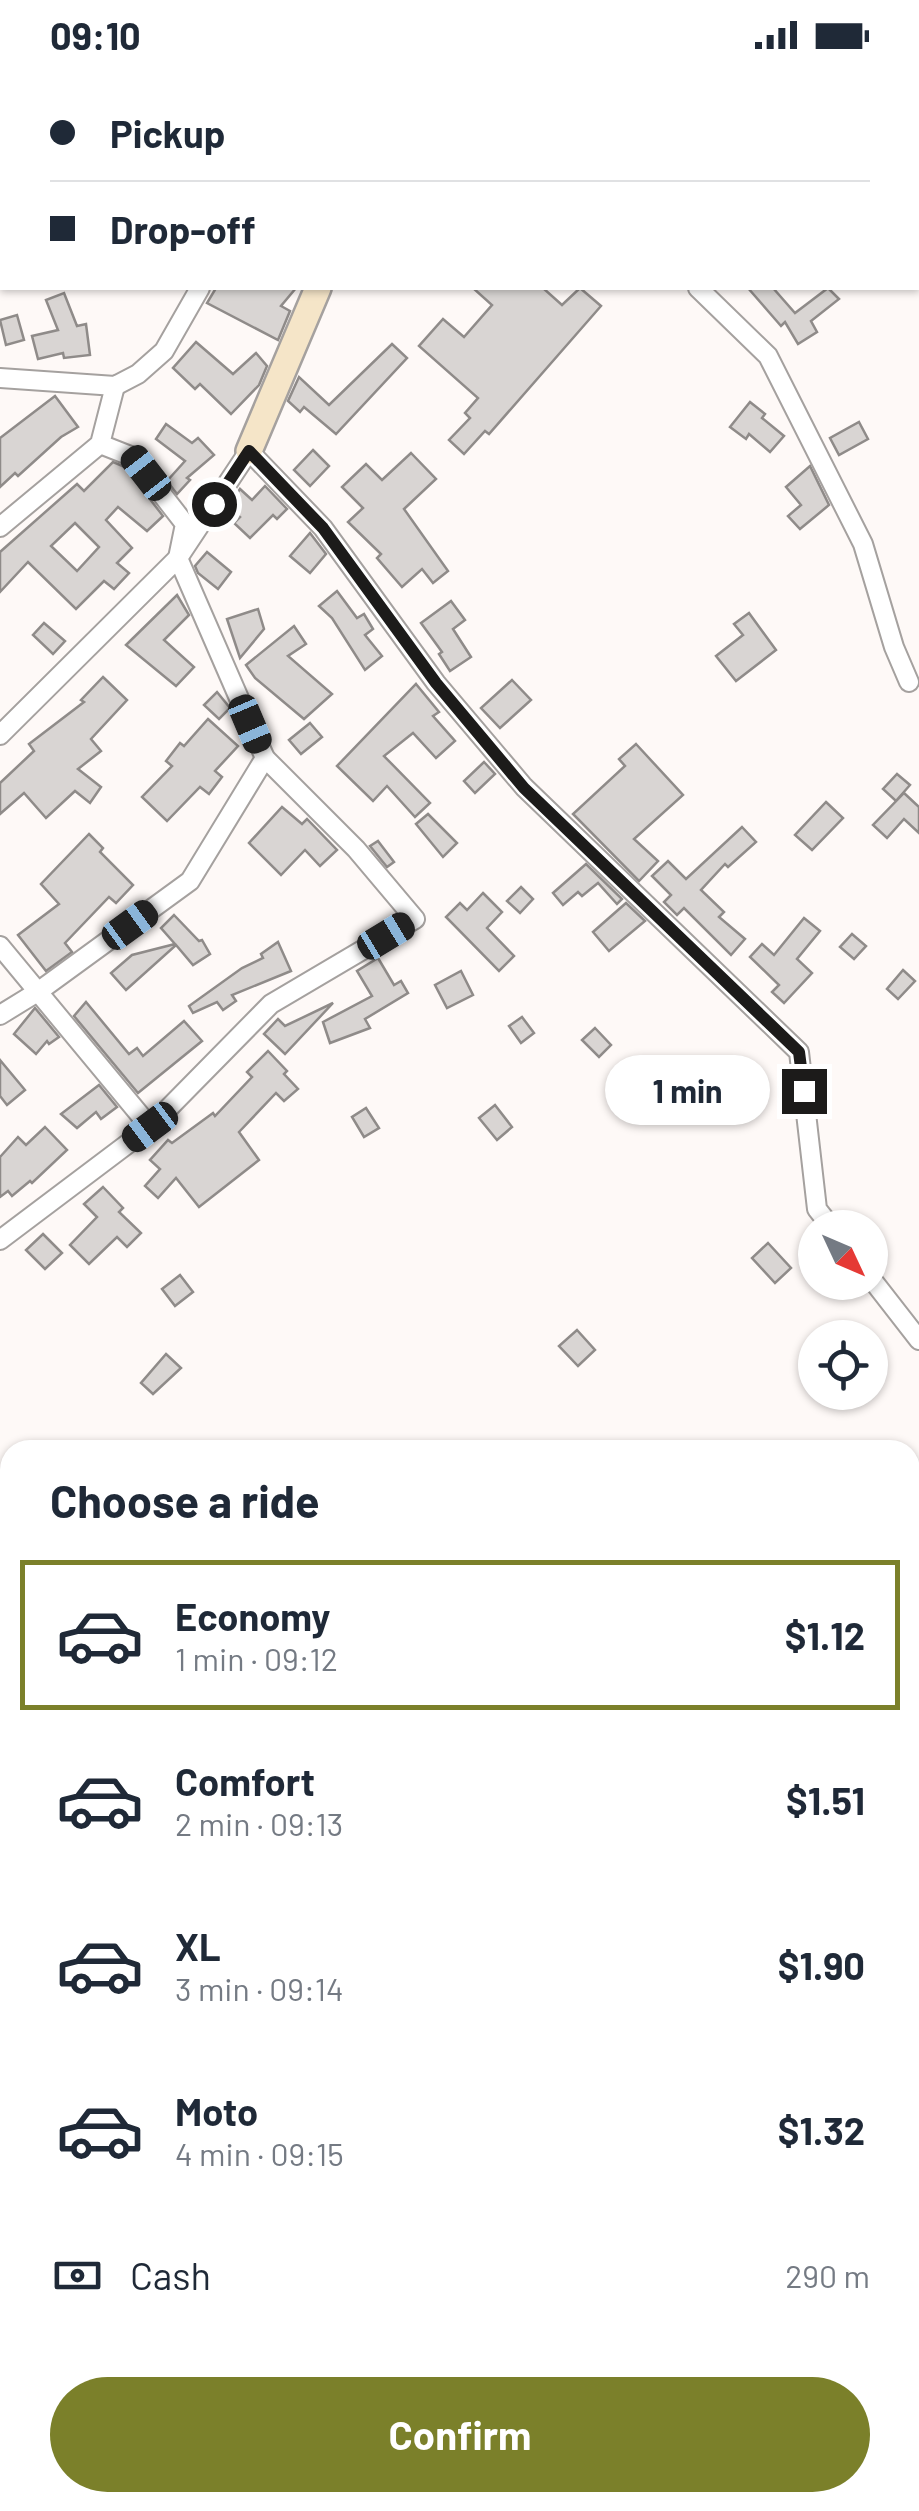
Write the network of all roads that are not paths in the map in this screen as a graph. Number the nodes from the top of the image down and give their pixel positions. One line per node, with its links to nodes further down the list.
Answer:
1 (199, 290): 5 (street)
2 (317, 290): 7 (street)
3 (700, 290): 10 (street)
4 (0, 378): 5 (street)
5 (115, 386): 6 (street)
6 (100, 444): 8 (street); 9 (street)
7 (249, 451): 9 (street); 17 (street)
8 (0, 527)
9 (178, 558): 11 (street); 12 (street)
10 (909, 682)
11 (0, 735)
12 (265, 758): 14 (street); 16 (street)
13 (0, 946): 14 (street)
14 (39, 991): 15 (street); 16 (street)
15 (0, 1015)
16 (150, 1127): 18 (street)
17 (819, 1210)
18 (0, 1240)
19 (888, 1300): 20 (street)
20 (919, 1340)

